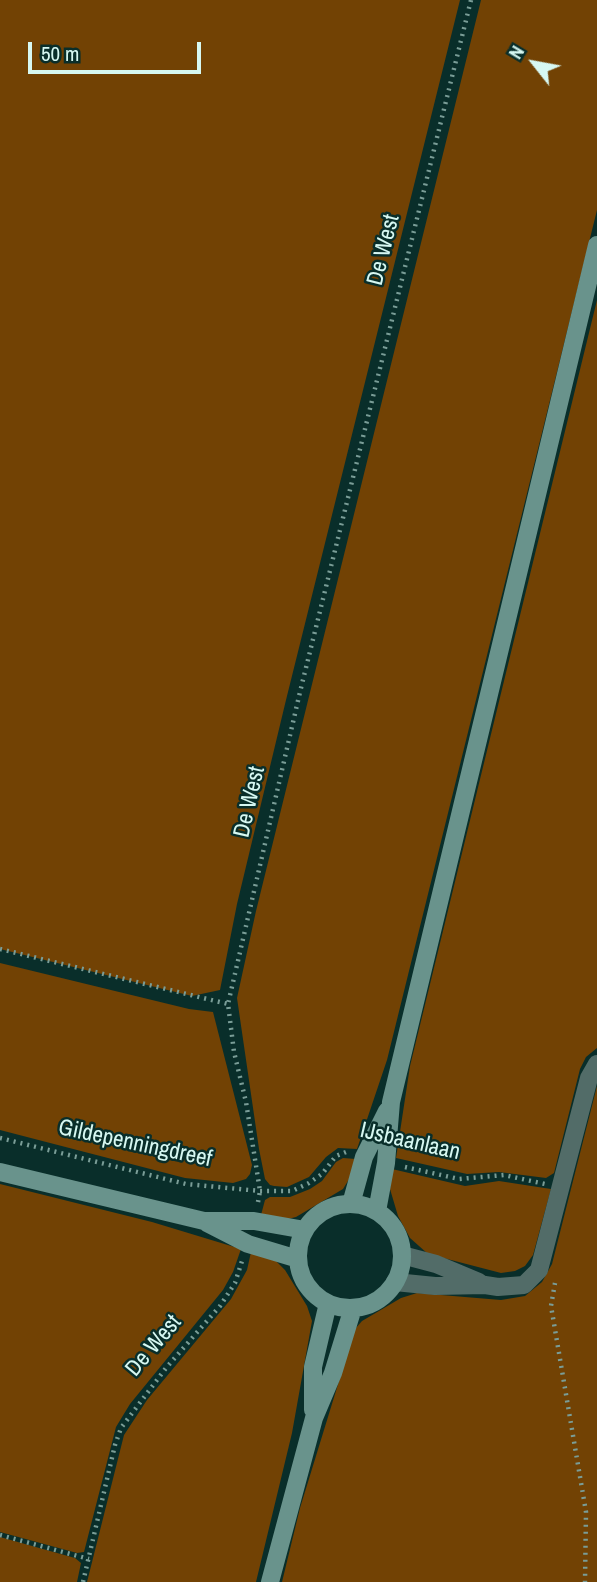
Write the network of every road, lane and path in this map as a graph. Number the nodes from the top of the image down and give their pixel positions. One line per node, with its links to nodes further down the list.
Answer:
1 (471, 0): 4 (path, De West)
2 (597, 245): 6 (main road)
3 (0, 949): 4 (path)
4 (228, 1004): 12 (path, De West)
5 (597, 1064): 11 (street)
6 (391, 1102): 8 (main road); 9 (main road)
7 (0, 1138): 12 (path, Gildepenningdreef)
8 (364, 1157): 12 (path, IJsbaanlaan); 13 (main road)
9 (386, 1163): 11 (path, IJsbaanlaan); 14 (main road)
10 (0, 1172): 15 (main road)
11 (562, 1187): 23 (street)
12 (260, 1191): 16 (path, De West)
13 (351, 1204): 14 (main road); 17 (main road)
14 (377, 1211): 19 (main road)
15 (204, 1221): 16 (main road); 18 (main road)
16 (254, 1221): 17 (main road)
17 (305, 1230): 20 (main road)
18 (247, 1244): 20 (main road); 28 (path, De West)
19 (402, 1255): 22 (main road); 23 (street)
20 (298, 1259): 24 (main road)
21 (557, 1274): 31 (path)
22 (395, 1282): 23 (street); 25 (main road)
23 (485, 1285)
24 (328, 1303): 25 (main road); 26 (main road)
25 (353, 1308): 26 (main road)
26 (314, 1418): 30 (main road)
27 (0, 1535): 28 (path)
28 (89, 1559): 29 (path, De West)
29 (83, 1582)
30 (270, 1582)
31 (585, 1582)

